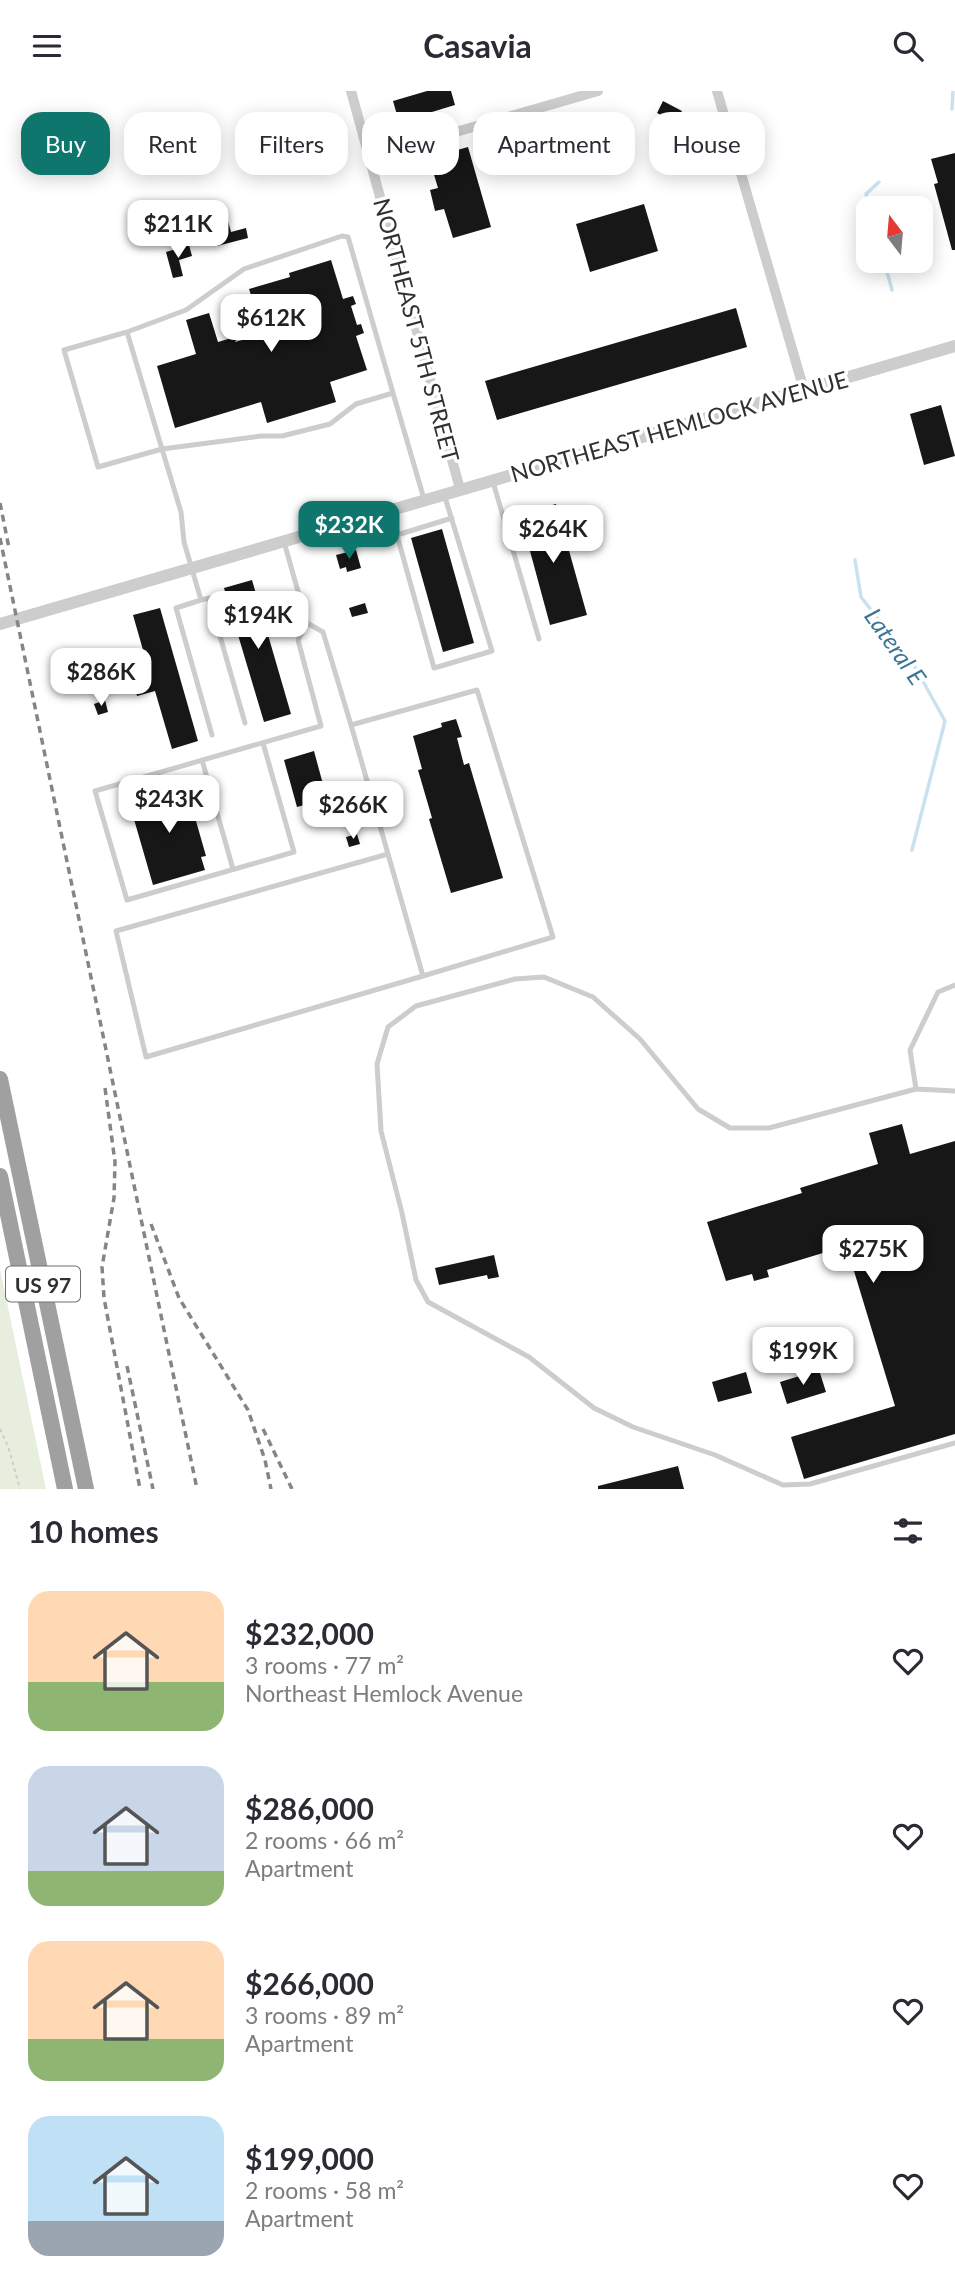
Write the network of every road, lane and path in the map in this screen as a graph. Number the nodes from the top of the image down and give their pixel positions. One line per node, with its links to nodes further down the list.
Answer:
1 (351, 91): 4 (street, NORTHEAST 5TH STREET)
2 (598, 91): 5 (street)
3 (718, 91): 9 (street)
4 (362, 131)
5 (459, 131)
6 (374, 175): 13 (street, NORTHEAST 5TH STREET)
7 (127, 332): 10 (lane); 11 (lane); 11 (lane)
8 (955, 347): 9 (street, NORTHEAST HEMLOCK AVENUE)
9 (804, 390): 12 (street, NORTHEAST HEMLOCK AVENUE)
10 (394, 393): 11 (lane); 15 (lane)
11 (163, 449): 20 (lane)
12 (492, 479): 13 (street, NORTHEAST HEMLOCK AVENUE); 24 (lane)
13 (460, 489): 14 (street, NORTHEAST HEMLOCK AVENUE)
14 (444, 493): 15 (street, NORTHEAST HEMLOCK AVENUE); 17 (lane)
15 (424, 499): 16 (street, NORTHEAST HEMLOCK AVENUE)
16 (390, 510): 18 (lane); 19 (street, NORTHEAST HEMLOCK AVENUE)
17 (452, 518): 18 (lane); 18 (lane)
18 (397, 534)
19 (284, 542): 20 (street, NORTHEAST HEMLOCK AVENUE); 23 (lane)
20 (192, 568): 21 (lane); 22 (street, NORTHEAST HEMLOCK AVENUE)
21 (201, 600): 25 (lane); 27 (lane)
22 (0, 624)
23 (307, 624): 26 (lane); 28 (lane)
24 (539, 639)
25 (245, 723)
26 (351, 725): 30 (lane); 32 (lane)
27 (212, 735)
28 (263, 743): 29 (lane); 31 (lane)
29 (202, 760): 31 (lane); 31 (lane)
30 (388, 854): 32 (lane); 32 (lane)
31 (233, 869)
32 (423, 976)
33 (955, 985): 35 (lane)
34 (0, 1079): 42 (highway, US 97)
35 (916, 1089): 36 (lane); 39 (lane)
36 (955, 1091)
37 (0, 1176): 41 (highway, US 97)
38 (0, 1430): 40 (path)
39 (955, 1443)
40 (20, 1489)
41 (65, 1489)
42 (86, 1489)

